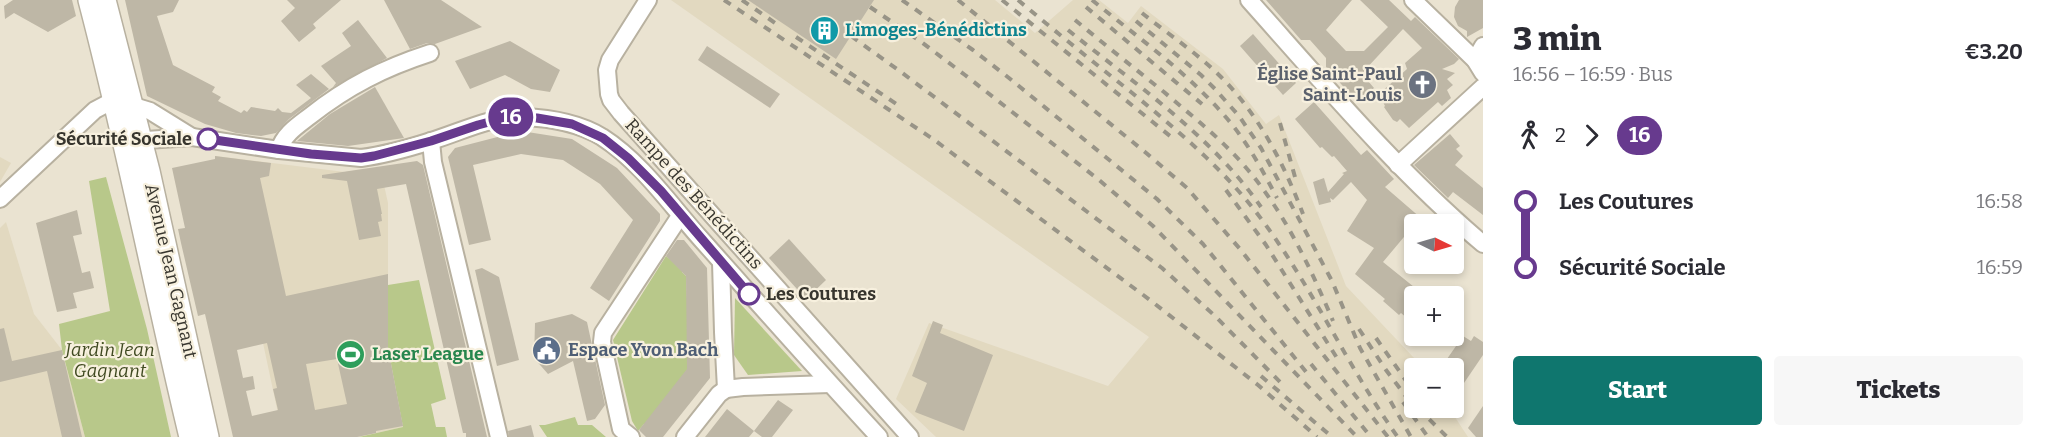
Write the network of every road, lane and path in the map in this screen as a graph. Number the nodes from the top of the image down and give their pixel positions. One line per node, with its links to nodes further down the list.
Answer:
1 (89, 0): 9 (main road)
2 (105, 0): 9 (main road)
3 (648, 0): 27 (street, Rampe des Bénédictins)
4 (1249, 0): 14 (street)
5 (1413, 0): 7 (street)
6 (430, 53): 13 (street)
7 (1480, 60)
8 (1483, 87): 14 (street)
9 (123, 103): 10 (street); 11 (main road, Avenue Jean Gagnant); 15 (street)
10 (192, 137): 11 (street); 13 (street)
11 (132, 141): 21 (main road, Avenue Jean Gagnant); 22 (main road, Avenue Jean Gagnant)
12 (431, 141): 13 (street); 16 (street); 23 (street)
13 (279, 150)
14 (1398, 165): 17 (street)
15 (0, 199)
16 (680, 216): 18 (street); 24 (street)
17 (1483, 244)
18 (721, 262): 19 (street); 20 (street)
19 (830, 384): 20 (street); 26 (street)
20 (726, 389): 25 (street)
21 (190, 437)
22 (208, 437)
23 (499, 437)
24 (631, 437)
25 (685, 437)
26 (879, 437)
27 (910, 437)

